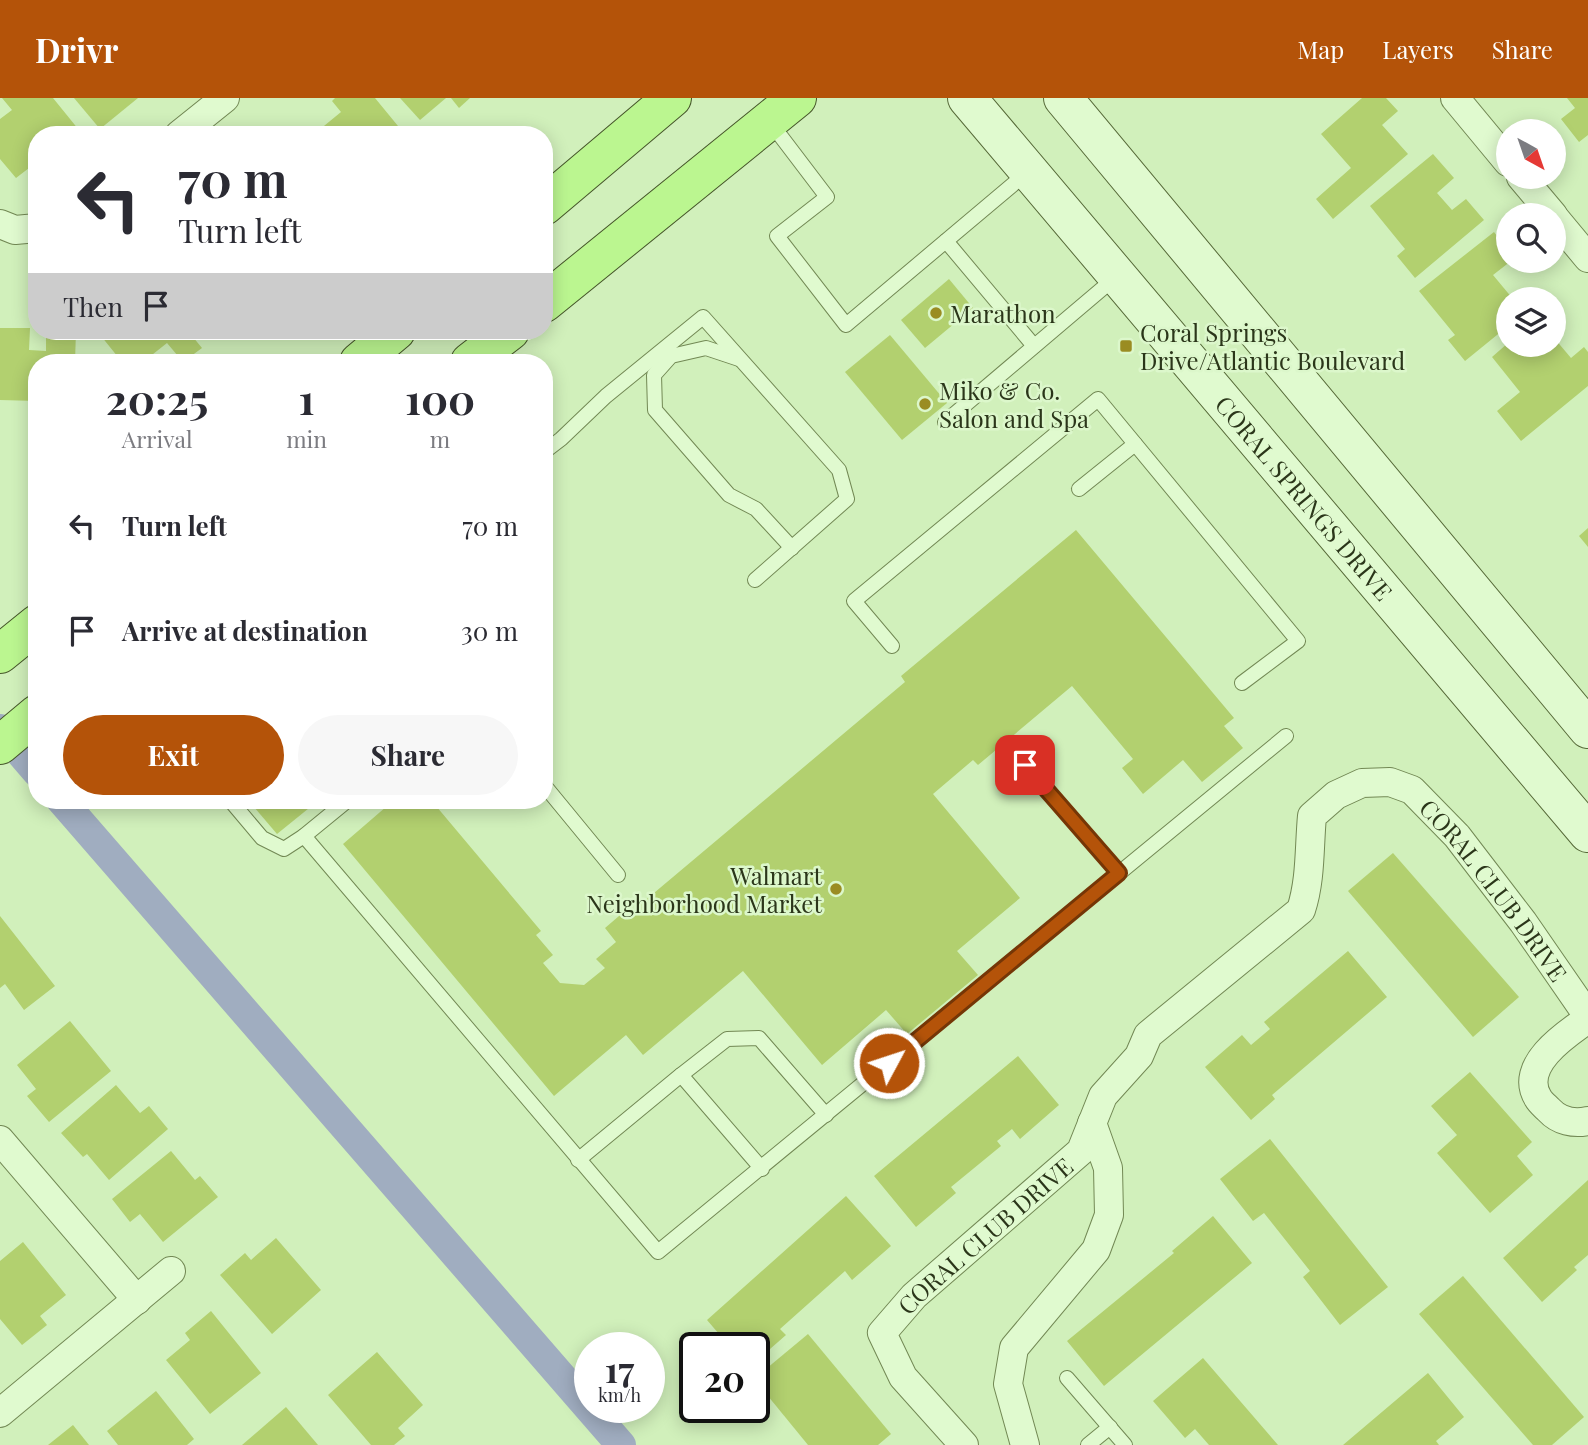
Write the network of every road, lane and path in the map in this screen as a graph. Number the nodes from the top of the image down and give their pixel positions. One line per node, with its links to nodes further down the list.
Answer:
1 (225, 98): 7 (street)
2 (672, 98): 11 (main road)
3 (967, 98): 9 (main road, CORAL SPRINGS DRIVE)
4 (1063, 98): 33 (main road)
5 (1455, 98): 8 (street)
6 (783, 109): 14 (lane); 17 (main road)
7 (190, 126)
8 (1496, 148)
9 (1029, 171): 14 (lane); 16 (main road, CORAL SPRINGS DRIVE)
10 (1531, 189): 12 (street)
11 (553, 198)
12 (1542, 203)
13 (1566, 232): 15 (street)
14 (946, 241): 20 (lane)
15 (1588, 258)
16 (1117, 276): 20 (lane); 40 (main road, CORAL SPRINGS DRIVE)
17 (553, 296)
18 (385, 340): 21 (main road)
19 (498, 340): 22 (main road)
20 (1034, 346): 24 (lane)
21 (369, 354)
22 (480, 354)
23 (741, 359): 26 (lane); 28 (lane); 28 (lane)
24 (945, 422)
25 (1135, 444): 27 (lane); 30 (lane); 31 (lane)
26 (553, 445)
27 (1079, 489)
28 (792, 548): 29 (lane)
29 (755, 580)
30 (892, 646)
31 (1242, 683)
32 (28, 722): 35 (main road)
33 (1588, 729)
34 (1286, 736): 42 (lane)
35 (0, 745)
36 (1025, 765): 42 (lane)
37 (553, 796): 43 (lane)
38 (238, 809): 41 (lane)
39 (337, 809): 41 (lane)
40 (1588, 833)
41 (304, 836): 50 (lane)
42 (1119, 873): 46 (lane)
43 (618, 875)
44 (1588, 1017): 47 (street); 48 (street, CORAL CLUB DRIVE)
45 (681, 1075): 46 (lane); 50 (lane); 51 (lane)
46 (826, 1115): 51 (lane)
47 (1588, 1121)
48 (1092, 1123): 57 (street, CORAL CLUB DRIVE); 58 (street)
49 (0, 1140): 53 (street)
50 (578, 1160): 51 (lane)
51 (762, 1169)
52 (171, 1271): 53 (street)
53 (136, 1300): 55 (street)
54 (1067, 1378): 56 (lane)
55 (0, 1413)
56 (1110, 1427): 59 (lane); 60 (lane)
57 (964, 1445)
58 (1025, 1445)
59 (1088, 1445)
60 (1125, 1445)

